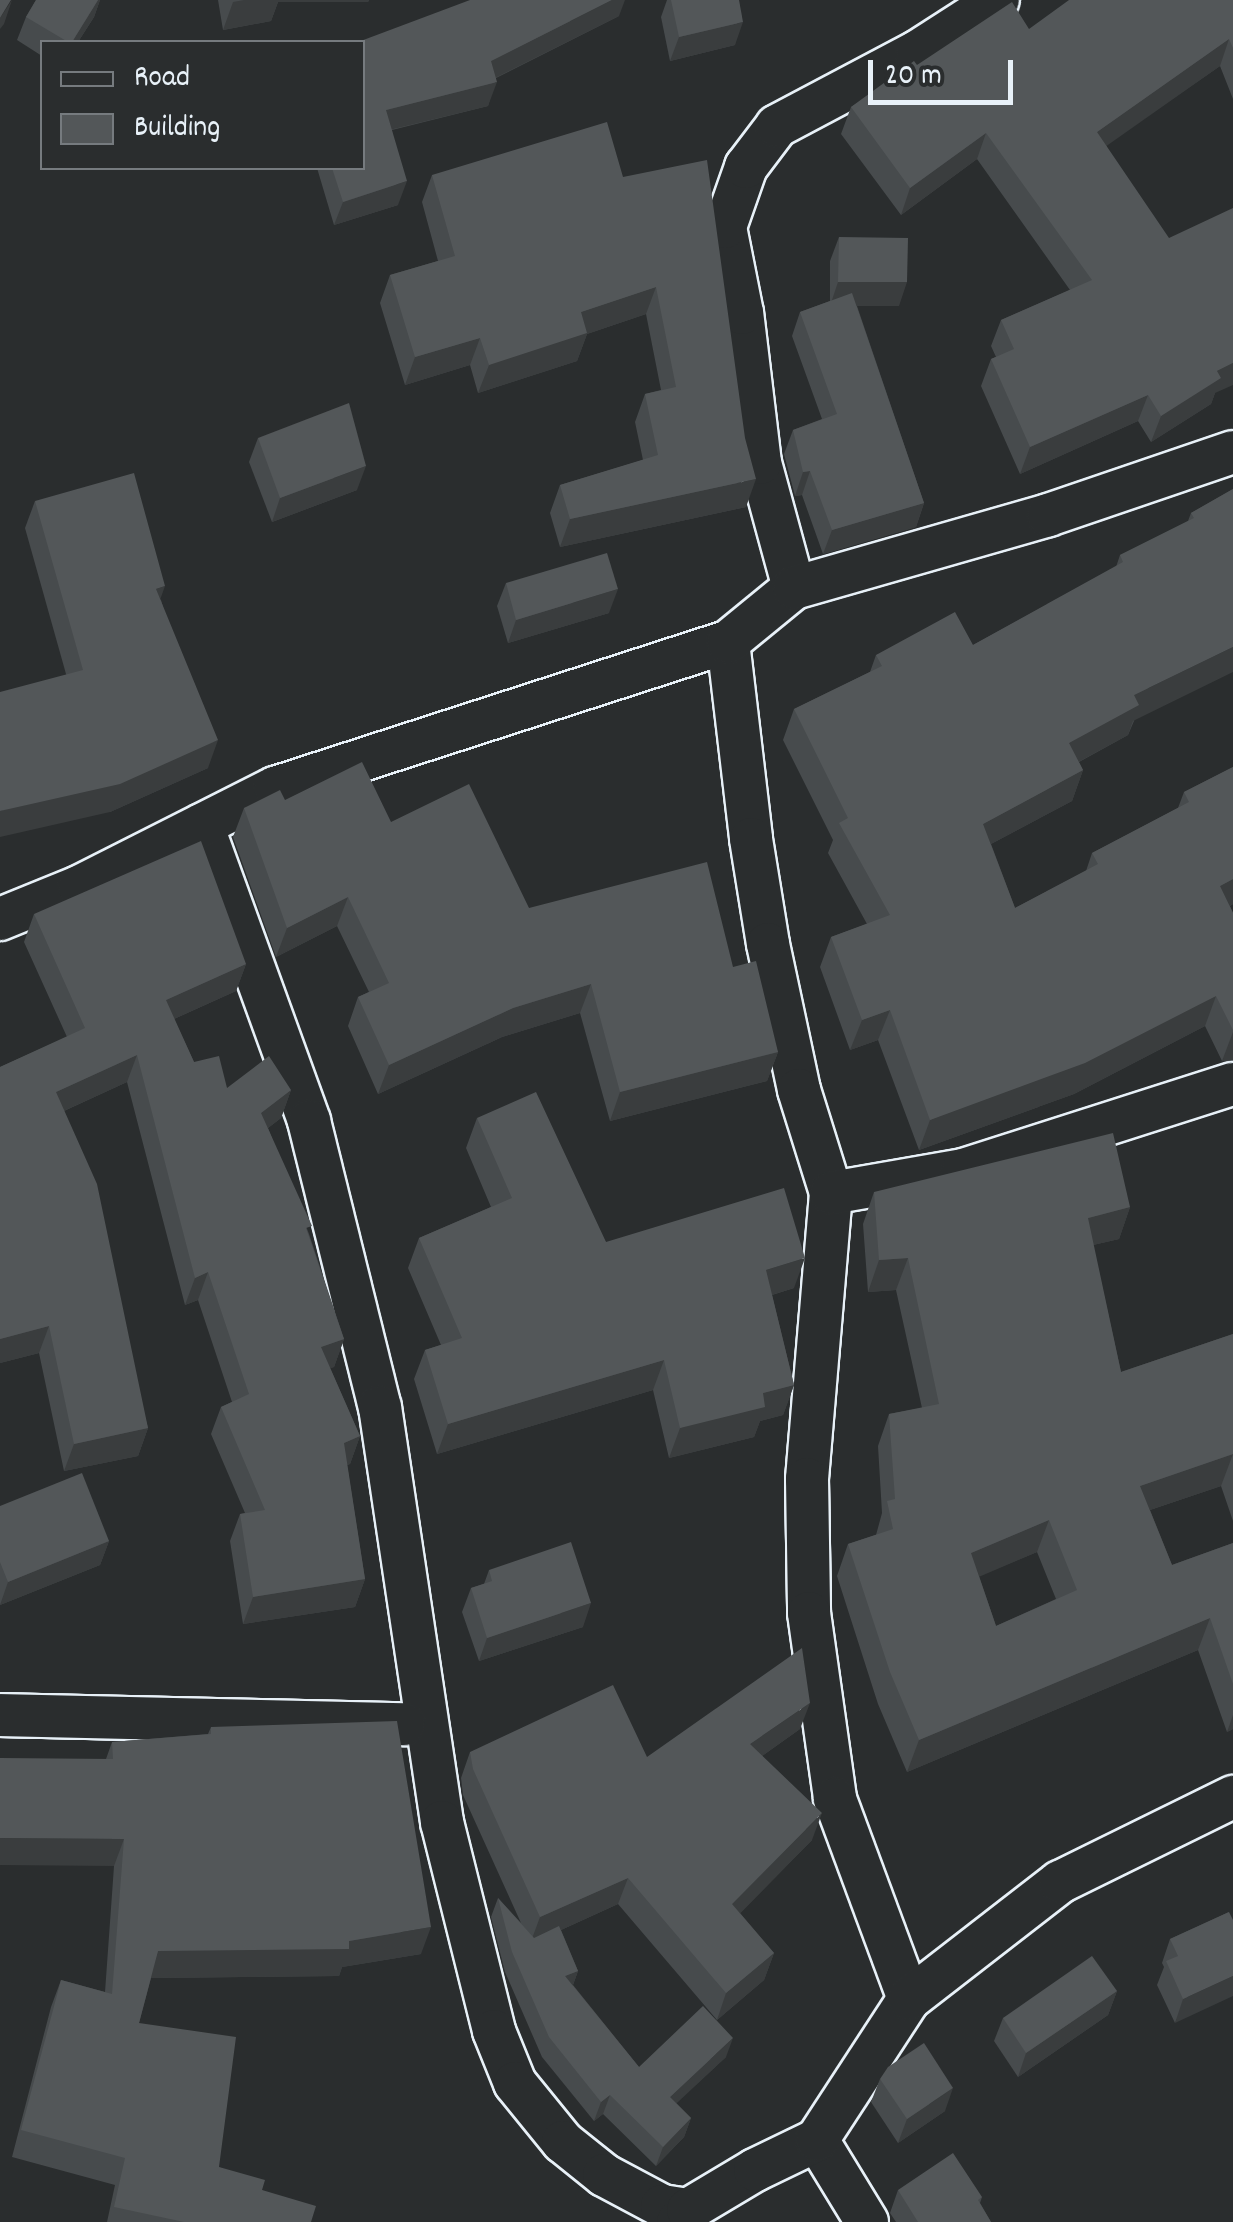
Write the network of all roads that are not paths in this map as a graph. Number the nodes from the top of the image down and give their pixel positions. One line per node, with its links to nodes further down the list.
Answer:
1 (998, 0): 3 (street)
2 (1233, 452): 3 (street)
3 (794, 588): 4 (street)
4 (728, 642): 5 (street); 8 (street)
5 (202, 825): 6 (street); 10 (street)
6 (0, 919)
7 (1233, 1084): 8 (street)
8 (831, 1193): 12 (street)
9 (0, 1715): 10 (street)
10 (424, 1724): 14 (street)
11 (1233, 1797): 12 (street)
12 (909, 1999): 13 (street)
13 (817, 2140): 14 (street); 15 (street)
14 (683, 2216)
15 (868, 2222)

